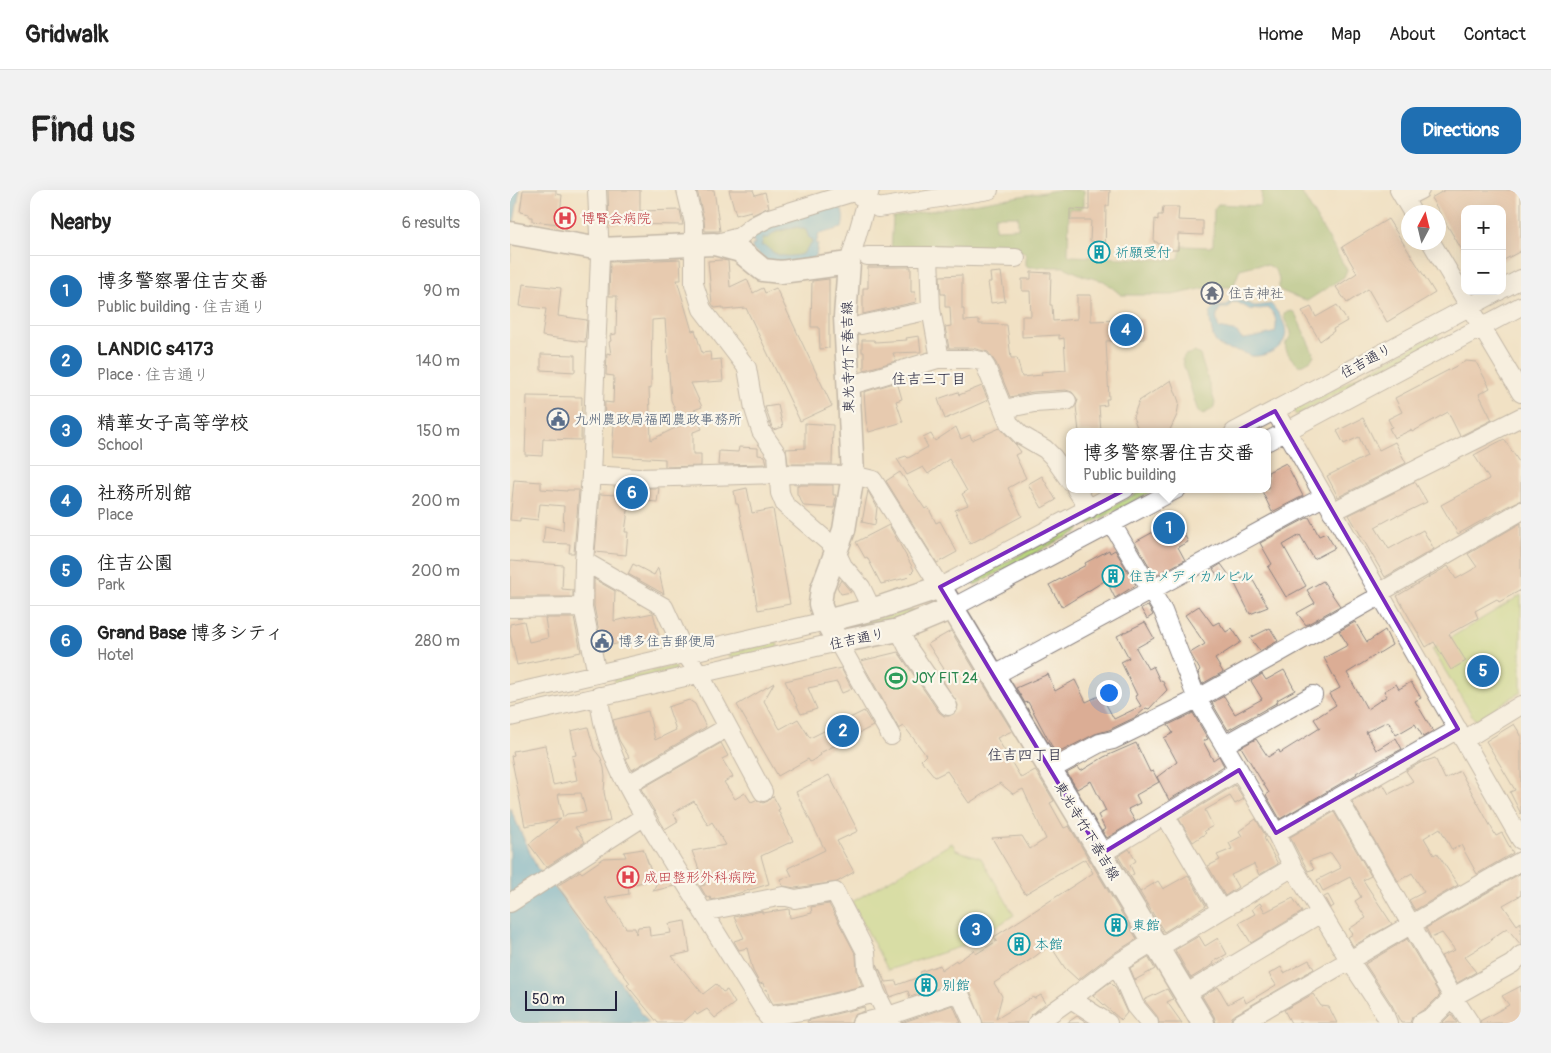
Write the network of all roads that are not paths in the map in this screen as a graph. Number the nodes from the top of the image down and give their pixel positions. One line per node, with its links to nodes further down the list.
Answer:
1 (597, 190): 10 (street)
2 (686, 190): 9 (street)
3 (989, 190): 6 (street)
4 (1420, 190): 7 (street)
5 (843, 192): 6 (street); 9 (street)
6 (869, 195): 14 (street)
7 (1405, 200)
8 (510, 233): 10 (main road)
9 (704, 245): 10 (main road); 14 (main road); 33 (street)
10 (600, 249): 34 (street)
11 (1436, 250): 19 (street)
12 (929, 256): 13 (street); 14 (street); 20 (street)
13 (1016, 258)
14 (858, 260): 24 (main road, 東光寺竹下春吉線)
15 (1521, 279): 16 (street)
16 (1506, 287)
17 (1492, 295): 19 (street, 住吉通り)
18 (1521, 306): 22 (street, 住吉通り)
19 (1470, 307): 22 (street); 28 (street, 住吉通り)
20 (931, 310): 21 (street); 23 (street)
21 (860, 325)
22 (1482, 327): 25 (street); 31 (street, 住吉通り)
23 (940, 359): 24 (street); 27 (street)
24 (848, 386): 35 (main road, 東光寺竹下春吉線)
25 (1521, 393)
26 (1066, 401): 27 (street)
27 (1004, 409): 36 (street)
28 (1275, 411): 30 (street, 住吉通り); 31 (street)
29 (1521, 417): 40 (street)
30 (1242, 428)
31 (1286, 431): 32 (street, 住吉通り); 40 (street)
32 (1271, 439)
33 (779, 474): 34 (street); 35 (street); 44 (street)
34 (591, 475): 45 (street)
35 (852, 475): 44 (main road, 東光寺竹下春吉線); 46 (street)
36 (1066, 475)
37 (1079, 493): 41 (street)
38 (1118, 493): 41 (street, 住吉通り)
39 (1170, 493): 43 (street, 住吉通り)
40 (1328, 504): 47 (street); 48 (street)
41 (1089, 509): 46 (street, 住吉通り)
42 (1521, 511): 48 (street)
43 (1112, 524): 47 (street); 51 (street, 住吉通り)
44 (837, 552): 52 (street); 53 (main road, 東光寺竹下春吉線)
45 (584, 561): 49 (street); 56 (street)
46 (940, 587): 51 (main road, 東光寺竹下春吉線); 52 (main road, 住吉通り)
47 (1150, 591): 59 (street); 63 (street)
48 (1379, 593): 63 (street); 68 (street)
49 (583, 607): 50 (street); 57 (street)
50 (510, 608)
51 (952, 608): 54 (main road, 住吉通り); 59 (main road, 東光寺竹下春吉線)
52 (872, 610): 53 (main road, 住吉通り)
53 (826, 621): 55 (main road, 東光寺竹下春吉線); 56 (street, 住吉通り)
54 (898, 630): 55 (main road, 住吉通り); 65 (street)
55 (838, 642): 58 (street, 住吉通り); 69 (street)
56 (686, 652): 57 (street, 住吉通り); 58 (street)
57 (597, 674): 60 (street, 住吉通り)
58 (700, 675): 62 (street, 住吉通り); 67 (street)
59 (993, 676): 71 (main road, 東光寺竹下春吉線)
60 (510, 694)
61 (1313, 695): 70 (street)
62 (599, 696): 66 (street, 住吉通り); 73 (street)
63 (1197, 698): 70 (street); 71 (street)
64 (1521, 705): 68 (street)
65 (948, 706)
66 (510, 717)
67 (728, 727): 73 (street); 74 (street)
68 (1461, 735): 75 (street); 79 (street)
69 (891, 736)
70 (1224, 745): 72 (street)
71 (1050, 770): 80 (main road, 東光寺竹下春吉線)
72 (1239, 770): 76 (street); 78 (street)
73 (627, 785): 77 (street)
74 (764, 792)
75 (1338, 798): 78 (street); 87 (street)
76 (1164, 815): 80 (street); 84 (street)
77 (645, 816): 83 (street); 85 (street)
78 (1276, 833): 82 (street)
79 (1521, 840)
80 (1101, 854): 88 (main road, 東光寺竹下春吉線)
81 (1521, 861): 87 (street)
82 (1294, 867): 84 (street); 86 (street)
83 (510, 903)
84 (1221, 910): 88 (street)
85 (703, 912): 92 (street); 97 (street)
86 (1321, 913): 90 (street); 93 (street)
87 (1412, 924): 90 (street); 94 (street)
88 (1156, 945): 91 (street); 93 (main road, 東光寺竹下春吉線)
89 (1521, 955): 94 (street)
90 (1350, 961): 99 (street); 106 (street)
91 (1117, 964): 95 (street); 104 (street)
92 (876, 993): 97 (street); 98 (street)
93 (1187, 993): 105 (main road, 東光寺竹下春吉線)
94 (1453, 997): 107 (street); 108 (street)
95 (1072, 999): 96 (street); 103 (street)
96 (1062, 1016): 102 (street)
97 (769, 1019)
98 (889, 1020): 100 (street); 101 (street)
99 (1386, 1022)
100 (861, 1023)
101 (973, 1023)
102 (1037, 1023)
103 (1108, 1023)
104 (1148, 1023)
105 (1203, 1023)
106 (1241, 1023)
107 (1421, 1023)
108 (1470, 1023)

